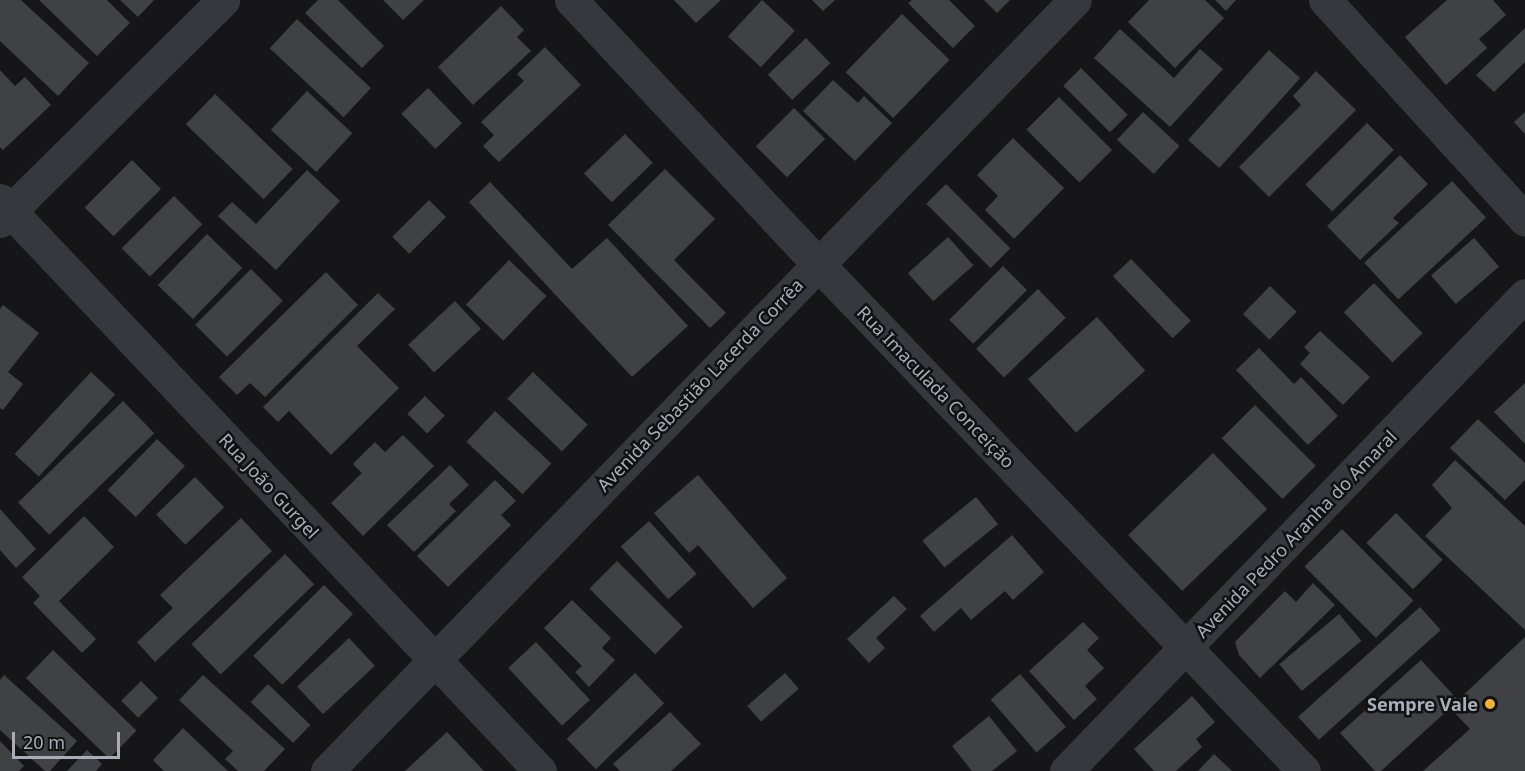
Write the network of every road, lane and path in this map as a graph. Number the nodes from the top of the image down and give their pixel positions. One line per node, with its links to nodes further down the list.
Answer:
1 (223, 0): 5 (street)
2 (571, 0): 7 (street, Rua Imaculada Conceição)
3 (1075, 0): 7 (street, Avenida Sebastião Lacerda Corrêa)
4 (1325, 0): 6 (street)
5 (3, 210): 10 (street, Rua João Gurgel)
6 (1525, 220)
7 (818, 264): 9 (street, Rua Imaculada Conceição); 10 (street, Avenida Sebastião Lacerda Corrêa)
8 (1525, 295): 9 (street, Avenida Pedro Aranha do Amaral)
9 (1188, 648): 13 (street, Avenida Pedro Aranha do Amaral); 14 (street, Rua Imaculada Conceição)
10 (434, 661): 11 (street, Avenida Sebastião Lacerda Corrêa); 12 (street, Rua João Gurgel)
11 (327, 771)
12 (540, 771)
13 (1066, 771)
14 (1304, 771)

